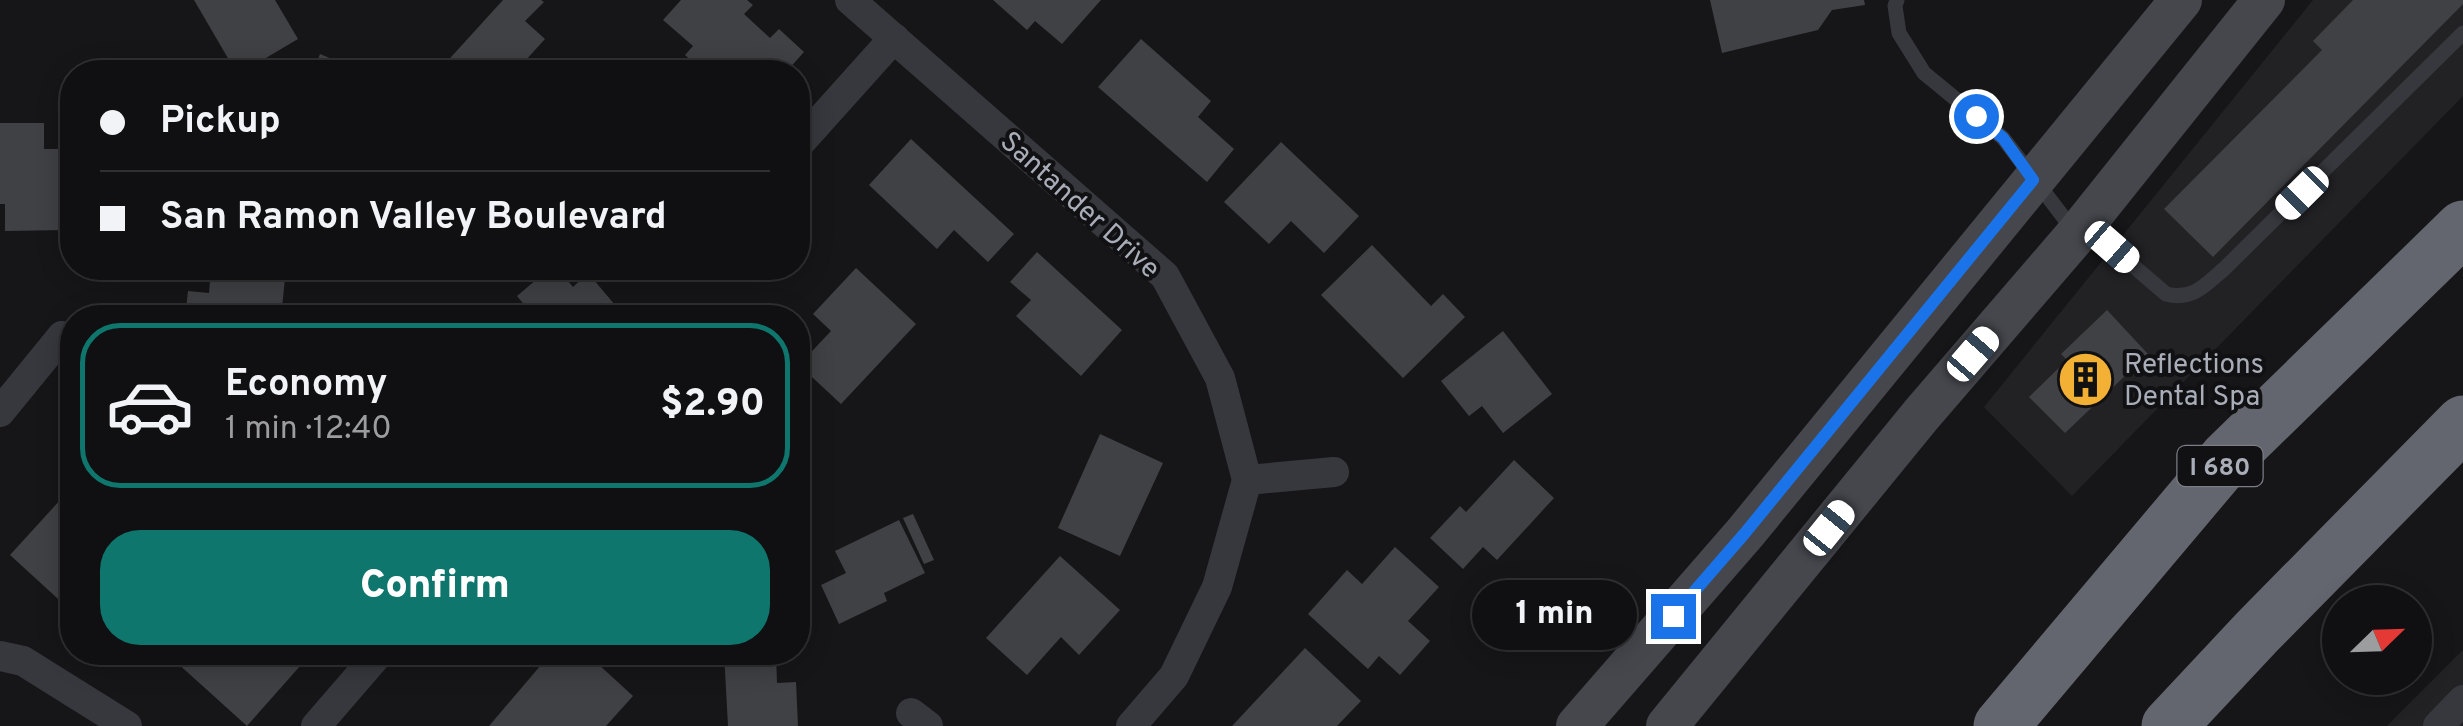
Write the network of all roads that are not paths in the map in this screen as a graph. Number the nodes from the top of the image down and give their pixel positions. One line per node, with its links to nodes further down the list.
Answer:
1 (850, 0): 6 (street, Santander Drive)
2 (1897, 0): 8 (lane)
3 (2181, 0): 8 (main road)
4 (2264, 0): 10 (main road)
5 (2463, 33): 10 (lane)
6 (894, 38): 7 (street); 15 (street, Santander Drive)
7 (810, 132)
8 (2033, 180): 10 (lane); 22 (main road)
9 (2463, 228): 24 (highway, I 680)
10 (2080, 229): 23 (main road)
11 (60, 338): 12 (street)
12 (0, 412)
13 (2463, 423): 25 (highway)
14 (1334, 472): 15 (street)
15 (1247, 480): 21 (street, Santander Drive)
16 (0, 656): 19 (street)
17 (369, 665): 20 (street)
18 (2463, 700): 26 (street)
19 (126, 726)
20 (316, 726)
21 (1131, 726)
22 (1577, 726)
23 (1666, 726)
24 (2001, 726)
25 (2169, 726)
26 (2438, 726)

